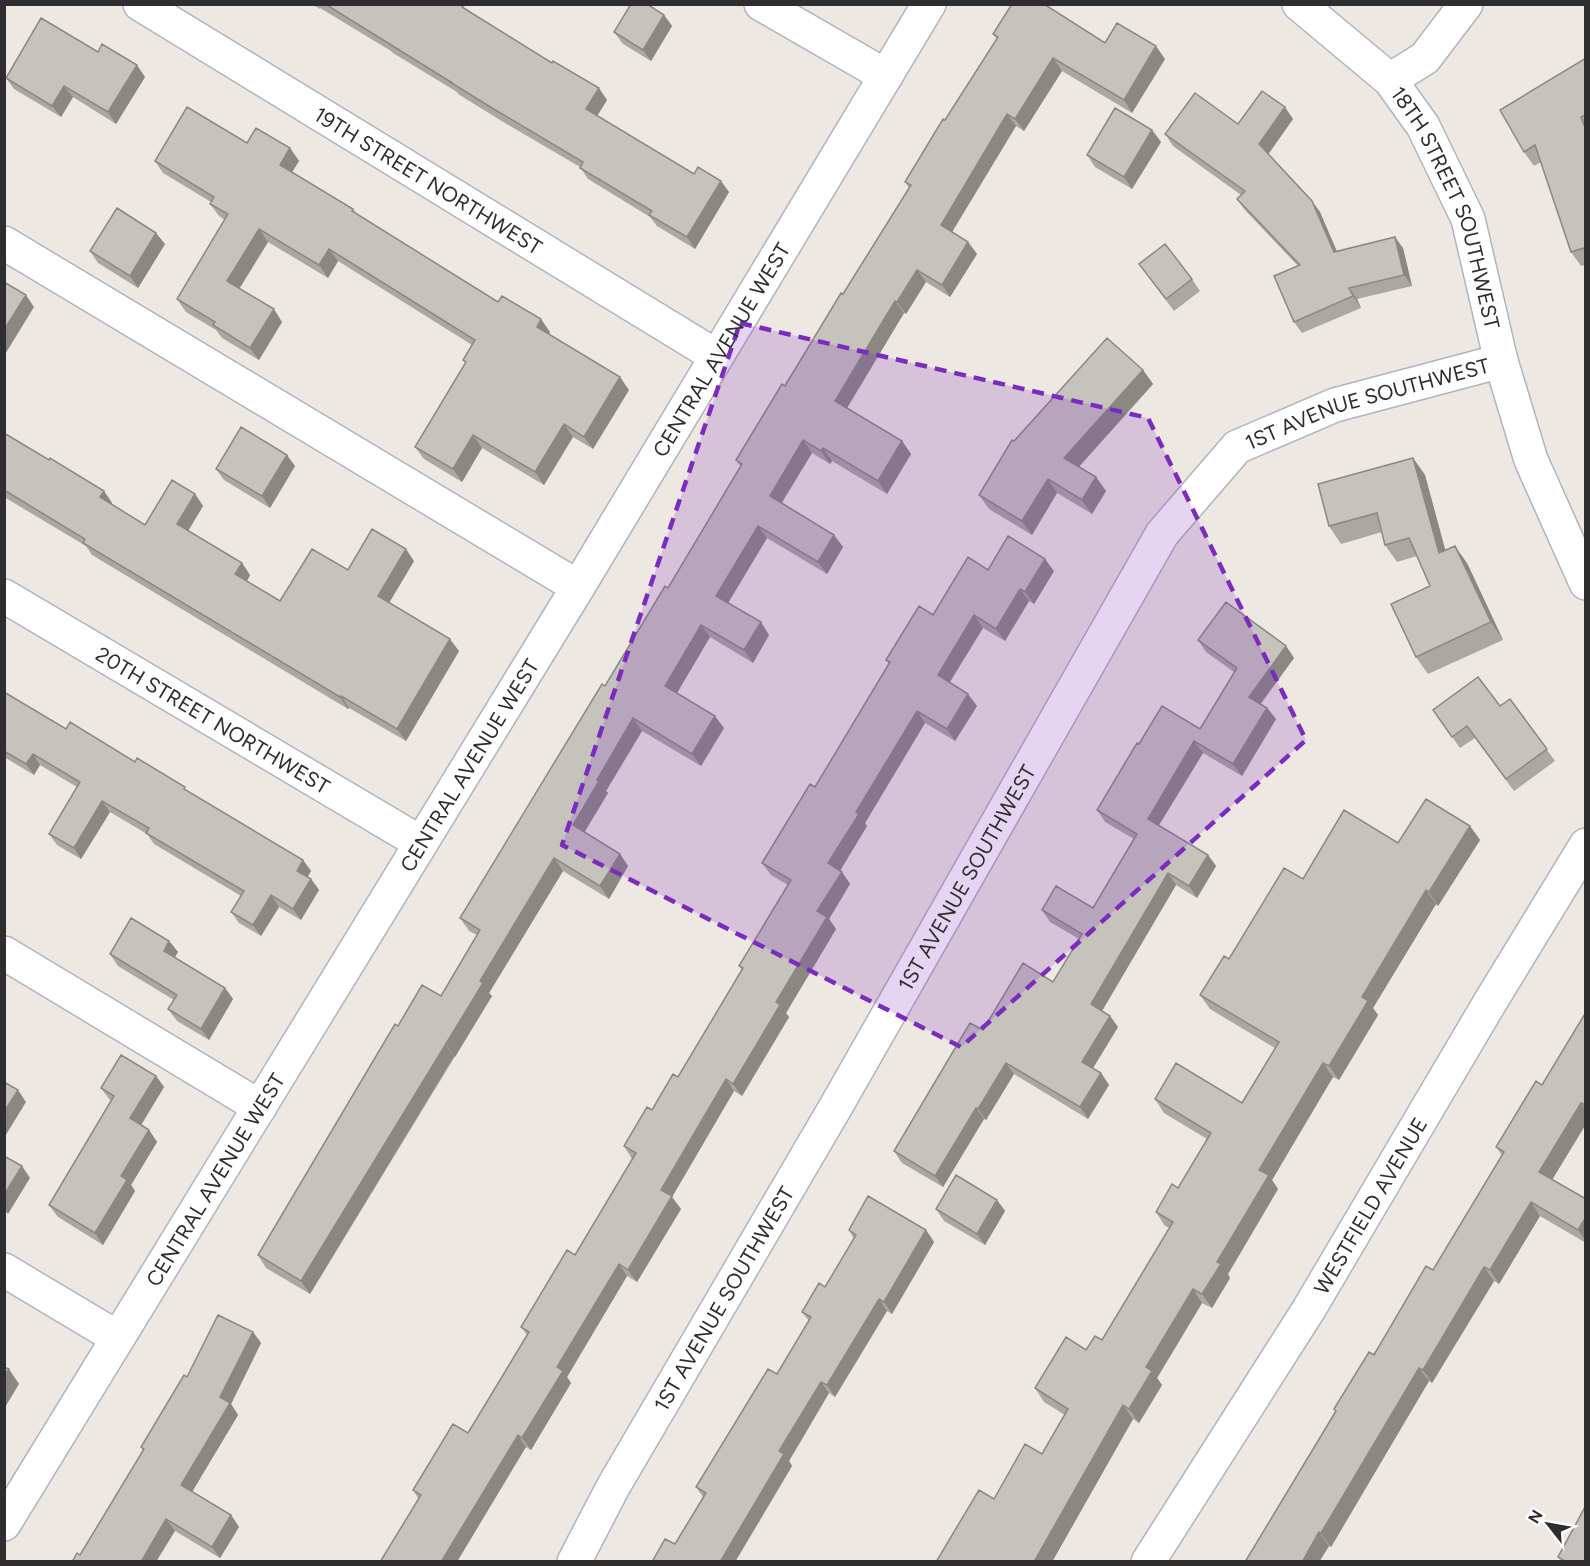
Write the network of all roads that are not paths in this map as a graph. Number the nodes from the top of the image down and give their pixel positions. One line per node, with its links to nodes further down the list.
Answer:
1 (140, 4): 9 (street, 19TH STREET NORTHWEST)
2 (762, 4): 6 (street)
3 (929, 4): 6 (street, CENTRAL AVENUE WEST)
4 (1299, 4): 7 (street, 18TH STREET SOUTHWEST)
5 (1466, 4): 7 (street)
6 (886, 75): 9 (street, CENTRAL AVENUE WEST)
7 (1390, 80): 10 (street, 18TH STREET SOUTHWEST)
8 (4, 243): 12 (street)
9 (716, 356): 12 (street, CENTRAL AVENUE WEST)
10 (1501, 361): 11 (street, 18TH STREET SOUTHWEST); 21 (street, 1ST AVENUE SOUTHWEST)
11 (1586, 583)
12 (578, 588): 14 (street, CENTRAL AVENUE WEST)
13 (4, 596): 14 (street, 20TH STREET NORTHWEST)
14 (421, 843): 17 (street, CENTRAL AVENUE WEST)
15 (1586, 845): 22 (street, WESTFIELD AVENUE)
16 (4, 953): 17 (street)
17 (260, 1107): 19 (street, CENTRAL AVENUE WEST)
18 (4, 1270): 19 (street)
19 (118, 1338): 20 (street, CENTRAL AVENUE WEST)
20 (4, 1524)
21 (574, 1562)
22 (1148, 1562)

